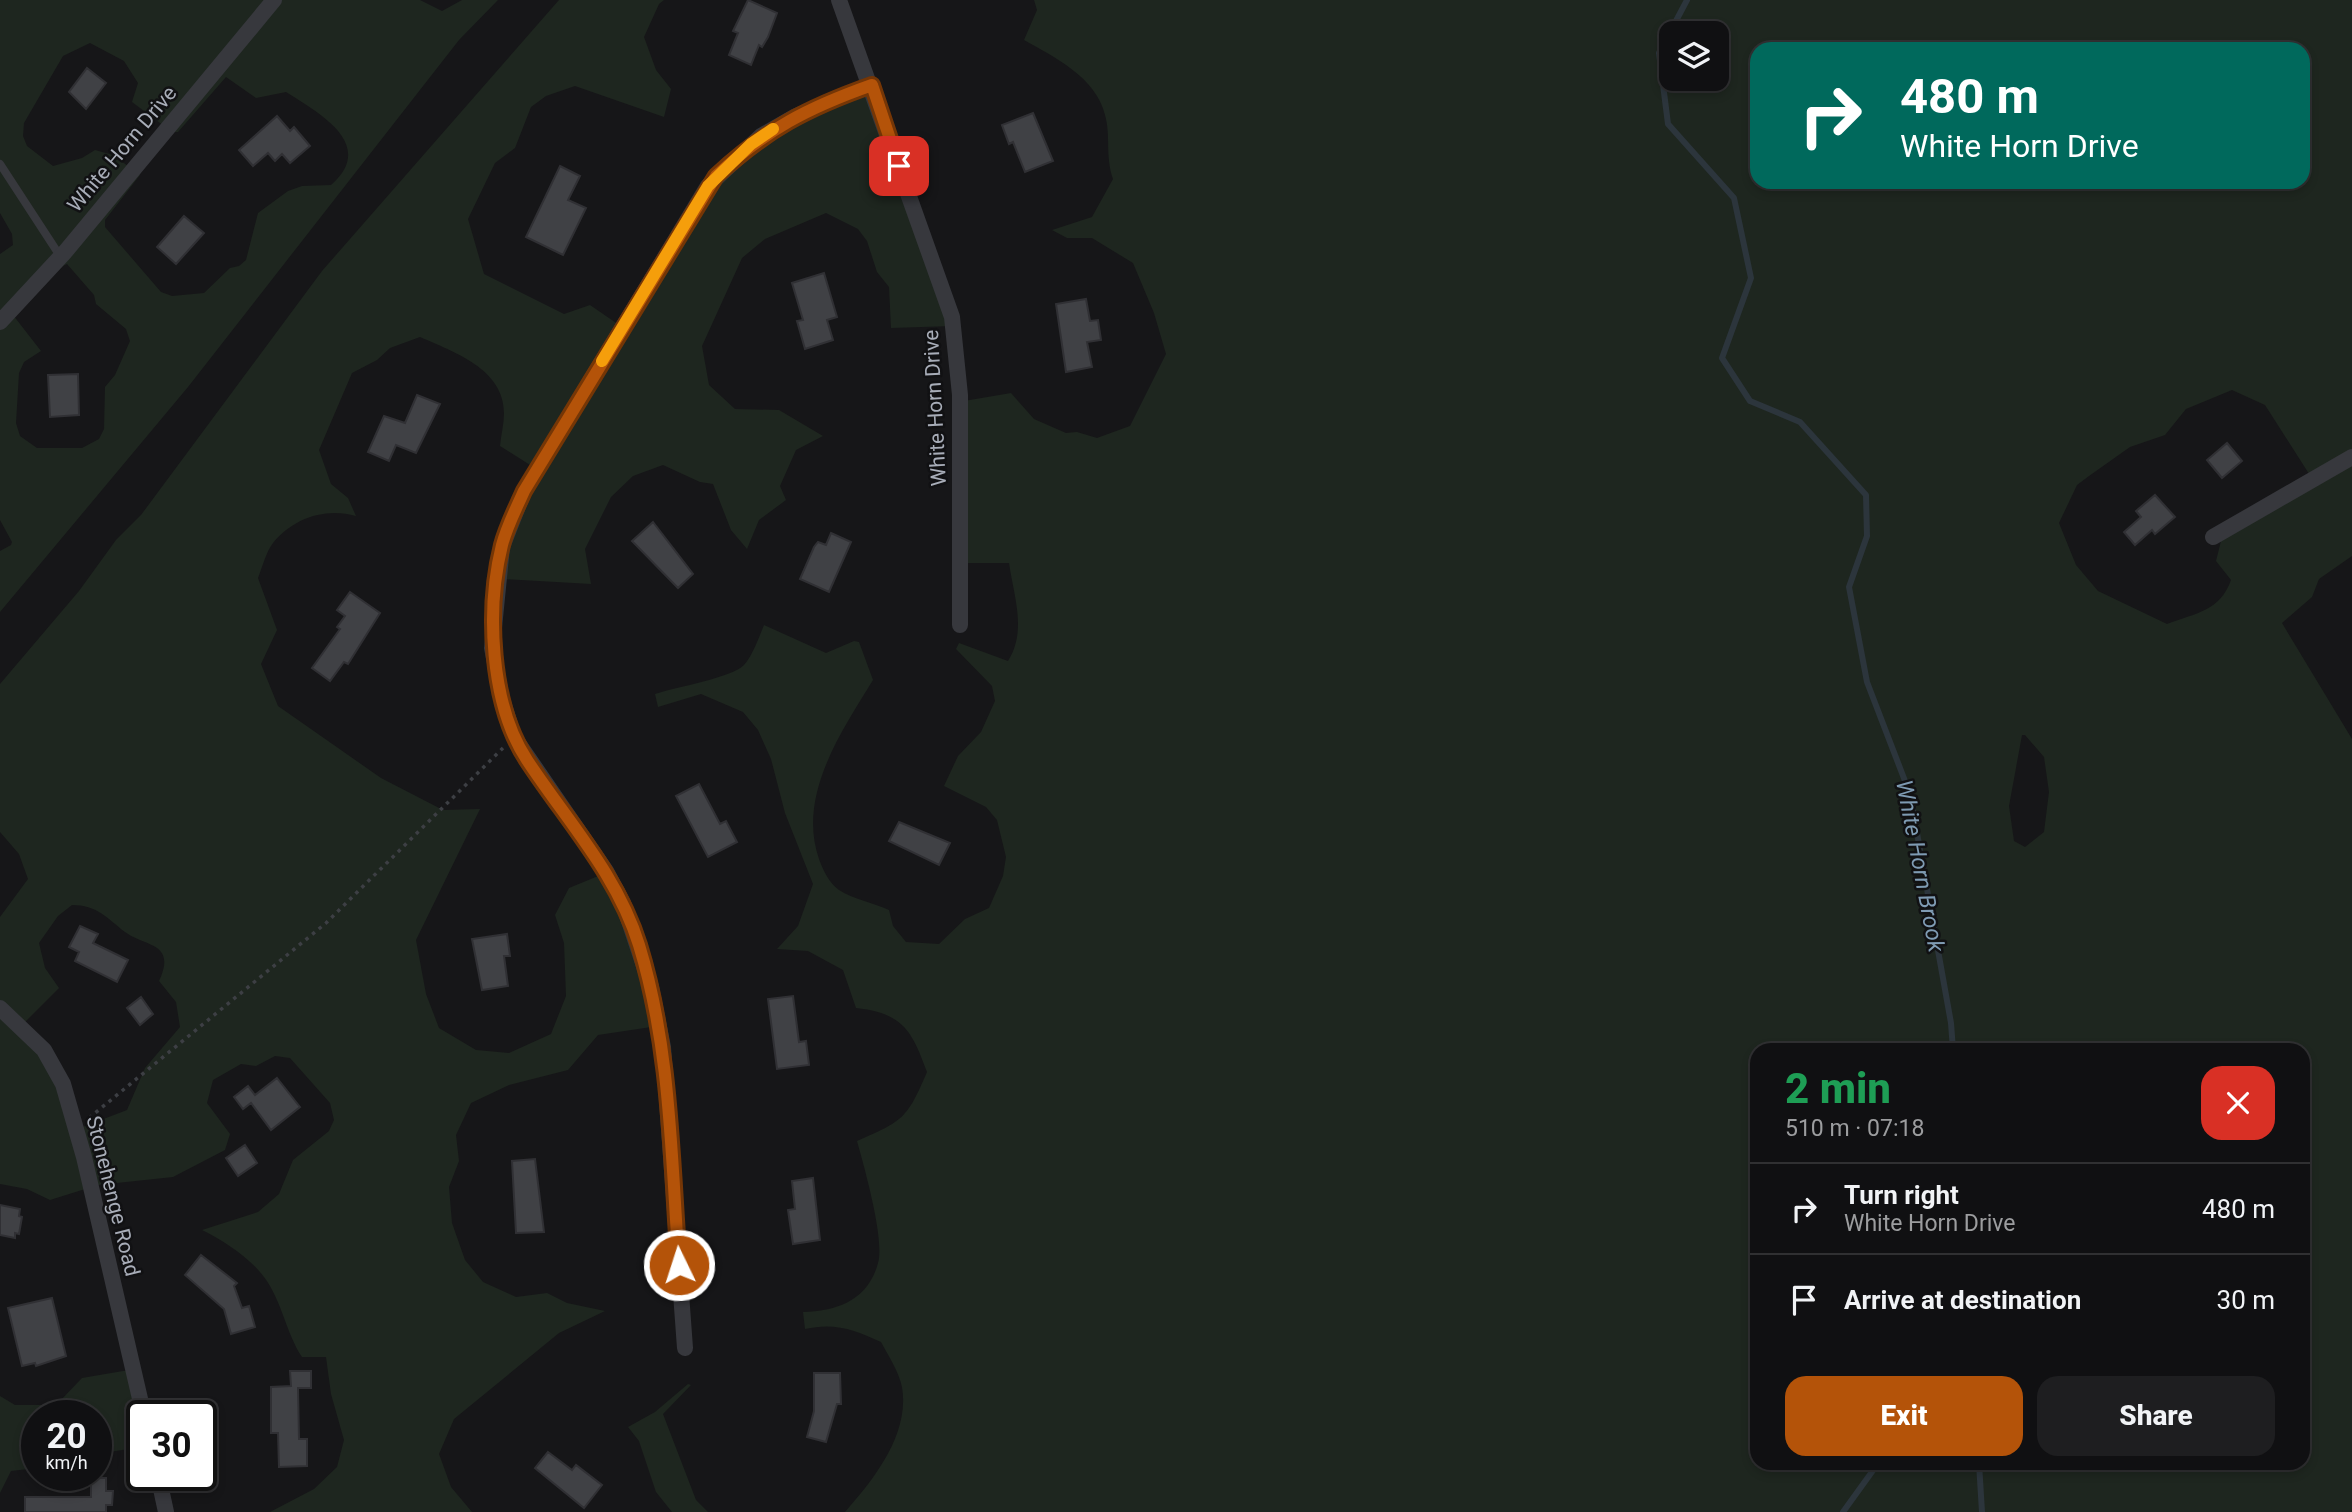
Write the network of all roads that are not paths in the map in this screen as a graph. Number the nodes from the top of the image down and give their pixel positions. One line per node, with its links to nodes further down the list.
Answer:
1 (274, 0): 5 (street, White Horn Drive)
2 (839, 0): 3 (street, White Horn Drive)
3 (872, 85): 9 (street, White Horn Drive); 11 (street)
4 (0, 164): 5 (lane)
5 (60, 257): 6 (street, White Horn Drive)
6 (0, 323)
7 (2352, 457): 8 (street)
8 (2213, 537)
9 (960, 625)
10 (0, 1008): 12 (street, Stonehenge Road)
11 (685, 1348)
12 (140, 1400)
13 (161, 1491): 14 (street)
14 (166, 1512)

